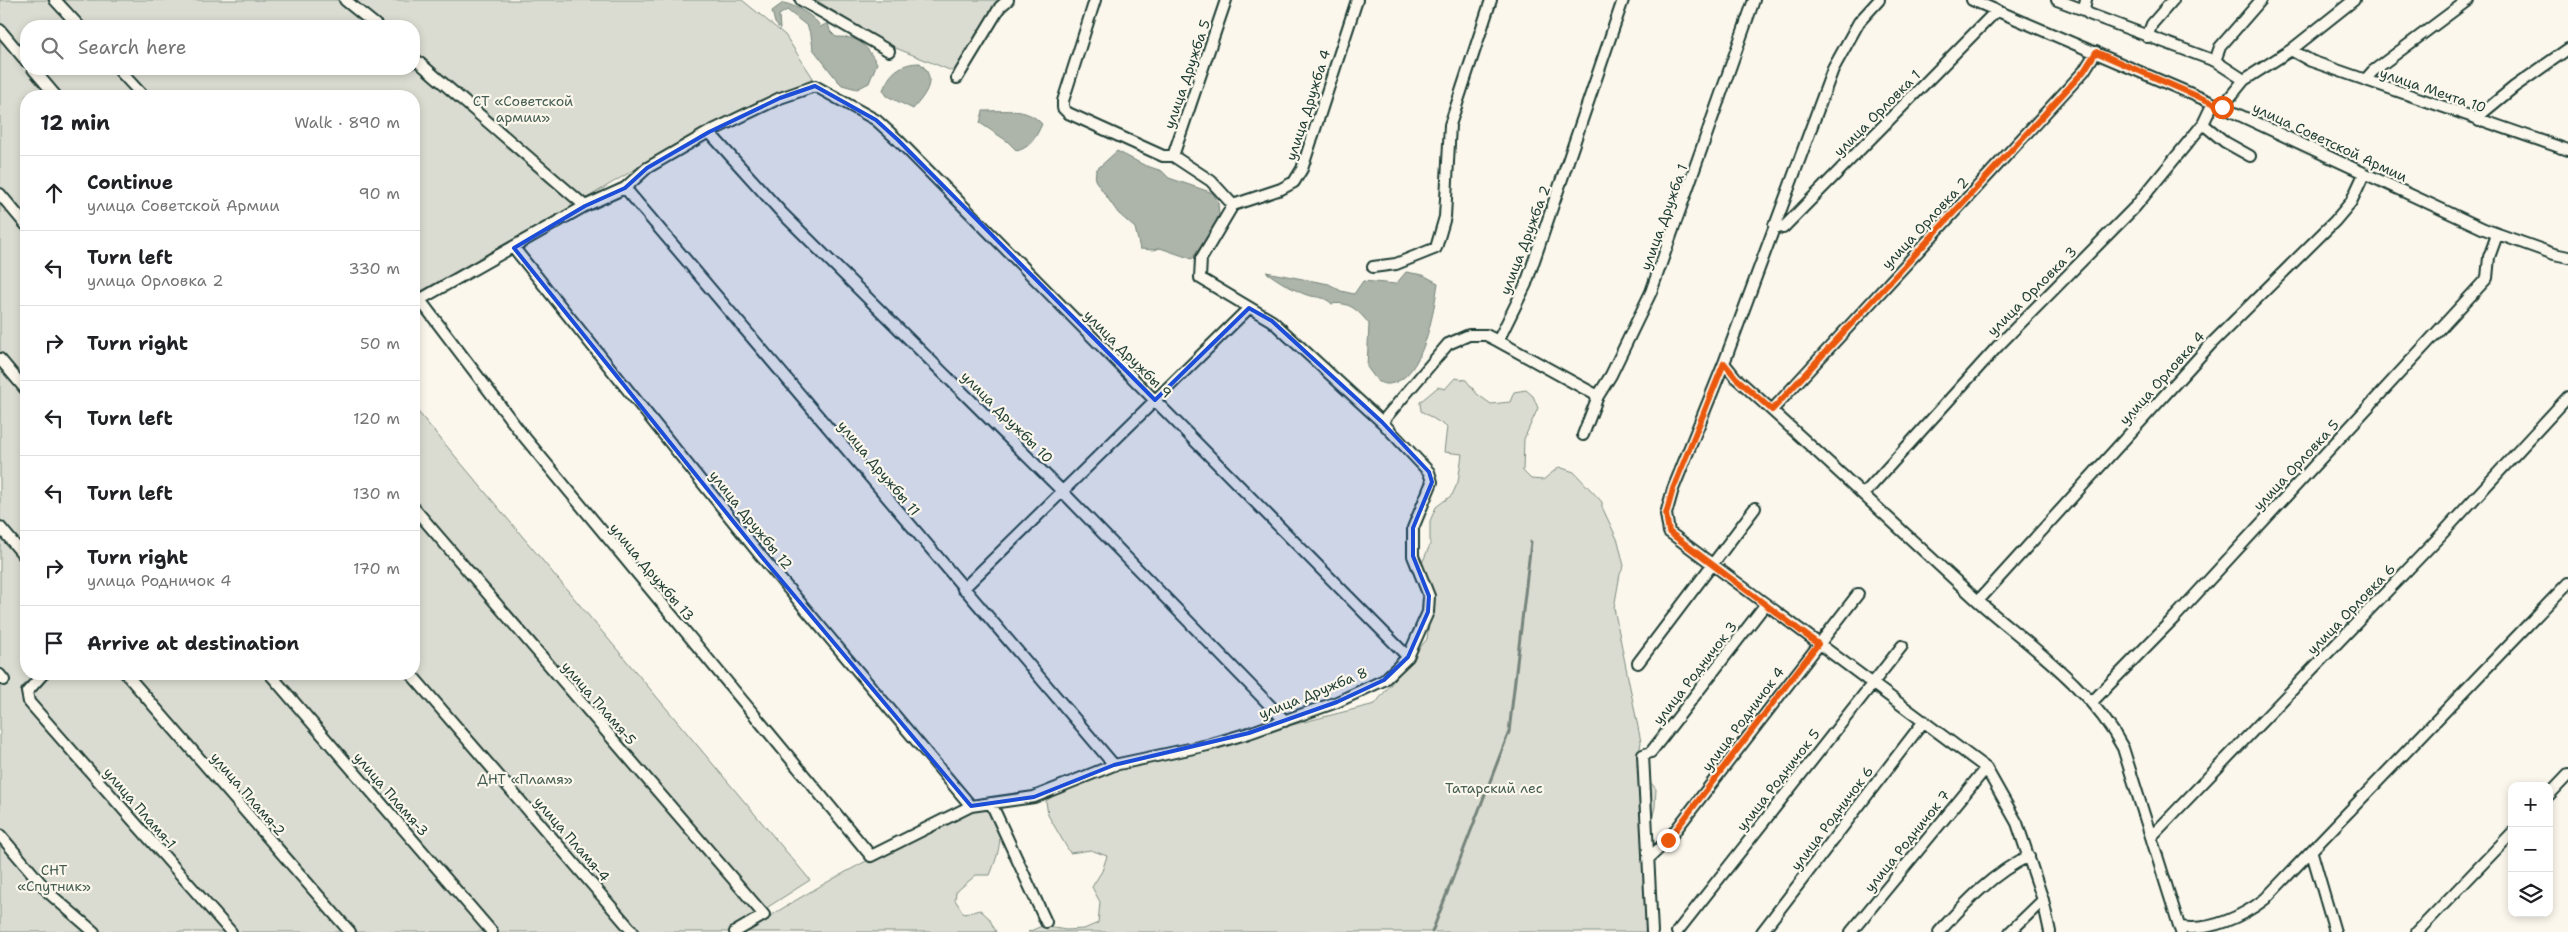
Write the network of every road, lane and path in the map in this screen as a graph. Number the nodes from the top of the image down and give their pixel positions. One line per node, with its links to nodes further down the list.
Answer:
1 (55, 0): 20 (street)
2 (345, 0): 21 (street)
3 (801, 0): 26 (street)
4 (1008, 0): 33 (street)
5 (1095, 0): 43 (street)
6 (1226, 0): 43 (street, улица Дружба 5)
7 (1357, 0): 48 (street, улица Дружба 4)
8 (1490, 0): 55 (street)
9 (1624, 0): 59 (street, улица Дружба 2)
10 (1754, 0): 63 (street, улица Дружба 1)
11 (1879, 0): 51 (street)
12 (1972, 0): 19 (street, улица Советской Армии)
13 (2057, 0): 18 (street)
14 (2173, 0): 23 (street)
15 (2261, 0): 29 (street)
16 (2354, 0): 25 (street, улица Орловка 3)
17 (2468, 0): 35 (street)
18 (2085, 5): 23 (street)
19 (1997, 10): 27 (street, улица Советской Армии); 51 (street, улица Орловка 1)
20 (73, 20)
21 (370, 20)
22 (0, 30): 28 (street)
23 (2147, 37): 29 (street)
24 (2568, 49): 39 (street)
25 (2291, 50): 34 (street, улица Орловка 3); 35 (street, улица Мечта 10)
26 (889, 51)
27 (2096, 52): 38 (street, улица Советской Армии); 66 (street, улица Орловка 2)
28 (20, 54)
29 (2215, 61): 34 (street)
30 (420, 63): 49 (street)
31 (38, 75): 36 (street)
32 (124, 75): 37 (street)
33 (957, 78)
34 (2244, 80): 38 (street, улица Орловка 3)
35 (2365, 80): 39 (street, улица Мечта 10)
36 (51, 90)
37 (137, 90)
38 (2217, 105): 40 (street, улица Орловка 3); 45 (street, улица Советской Армии)
39 (2479, 121): 42 (street, улица Мечта 10)
40 (2203, 124): 44 (street); 70 (street, улица Орловка 3)
41 (709, 132): 46 (street); 65 (street, улица Дружбы 9); 69 (street, улица Дружбы 10)
42 (2568, 150)
43 (1173, 156): 48 (street)
44 (2250, 156)
45 (2364, 174): 52 (street, улица Советской Армии); 79 (street, улица Орловка 4)
46 (625, 188): 49 (street); 77 (street, улица Дружбы 11)
47 (0, 194): 50 (street)
48 (1233, 205): 58 (street, улица Дружба 8)
49 (585, 206): 53 (street)
50 (20, 218)
51 (1774, 225): 61 (street)
52 (2497, 235): 54 (street, улица Советской Армии); 90 (street, улица Орловка 5)
53 (514, 248): 56 (street); 98 (street, улица Дружбы 12)
54 (2568, 256)
55 (1373, 267)
56 (420, 300)
57 (420, 306): 103 (street, улица Дружбы 13)
58 (1249, 308): 65 (street); 67 (street, улица Дружба 8)
59 (1498, 340): 63 (street); 67 (street)
60 (0, 360): 62 (street)
61 (1724, 363): 66 (street); 75 (street)
62 (20, 383)
63 (1598, 396): 68 (street, улица Дружба 1)
64 (2568, 397): 100 (street, улица Орловка 6)
65 (1155, 400): 69 (street); 83 (street, улица Дружбы 9)
66 (1772, 410): 70 (street)
67 (1382, 422): 83 (street, улица Дружба 8)
68 (1583, 435)
69 (1062, 491): 77 (street); 92 (street, улица Дружбы 10)
70 (1864, 494): 79 (street)
71 (1755, 508): 75 (street)
72 (420, 515): 114 (street, улица Пламя-5)
73 (0, 527): 74 (street)
74 (20, 551)
75 (1712, 564): 80 (street); 84 (street)
76 (2568, 583): 102 (street)
77 (963, 589): 93 (street, улица Дружбы 11)
78 (1858, 594): 81 (street, улица Родничок 4)
79 (1978, 601): 90 (street)
80 (1765, 605): 81 (street); 105 (street, улица Родничок 3)
81 (1818, 644): 89 (street); 105 (street, улица Родничок 4)
82 (1902, 646): 89 (street, улица Родничок 5)
83 (1408, 657): 92 (street, улица Дружба 8)
84 (1638, 662)
85 (38, 680): 110 (street, улица Пламя-1)
86 (131, 680): 111 (street, улица Пламя-2)
87 (275, 680): 112 (street, улица Пламя-3)
88 (416, 680): 113 (street, улица Пламя-4)
89 (1872, 682): 91 (street); 116 (street, улица Родничок 5)
90 (2092, 702): 100 (street)
91 (1924, 720): 94 (street); 117 (street, улица Родничок 6)
92 (1285, 721): 93 (street, улица Дружба 8)
93 (1114, 765): 97 (street, улица Дружба 8)
94 (1986, 768): 104 (street); 118 (street, улица Родничок 7)
95 (2568, 775): 96 (street)
96 (2553, 791)
97 (991, 803): 98 (street, улица Дружба 8); 107 (street)
98 (971, 806): 103 (street, улица Дружба 8)
99 (0, 836): 109 (street)
100 (2151, 837): 108 (street)
101 (2508, 838): 123 (street)
102 (2312, 853): 108 (street); 122 (street)
103 (871, 856)
104 (2029, 856): 106 (street); 119 (street)
105 (1648, 859): 115 (street)
106 (2042, 900): 120 (street); 121 (street)
107 (1046, 922)
108 (2181, 930)
109 (94, 932)
110 (232, 932)
111 (350, 932)
112 (492, 932)
113 (633, 932)
114 (736, 932)
115 (1652, 932)
116 (1677, 932)
117 (1762, 932)
118 (1851, 932)
119 (1939, 932)
120 (2010, 932)
121 (2050, 932)
122 (2335, 932)
123 (2417, 932)

